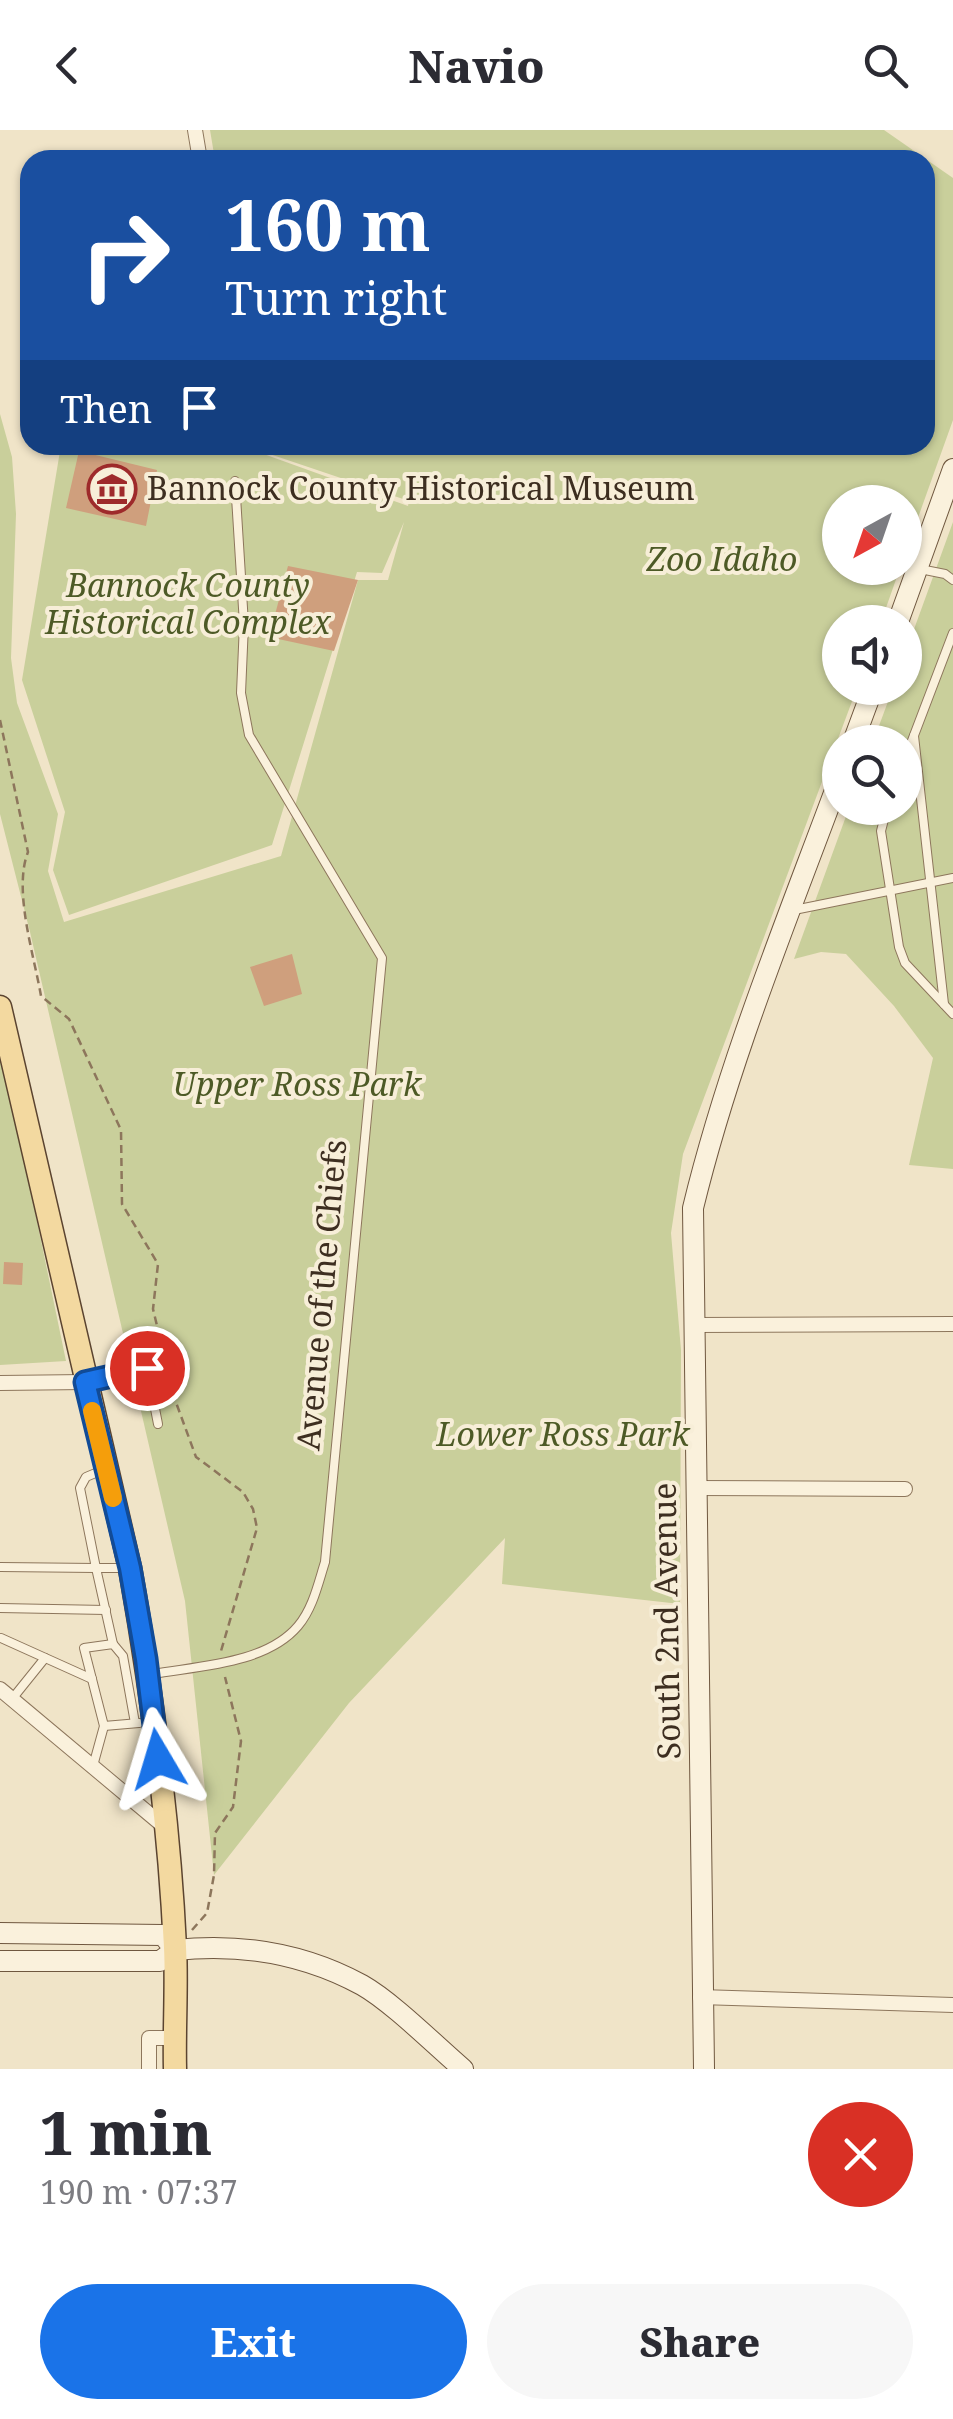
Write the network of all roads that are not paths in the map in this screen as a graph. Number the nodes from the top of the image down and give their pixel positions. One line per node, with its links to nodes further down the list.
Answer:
1 (953, 469): 3 (street)
2 (235, 481): 34 (lane, Avenue of the Chiefs)
3 (922, 557)
4 (922, 569): 5 (lane)
5 (953, 580)
6 (953, 633): 7 (lane)
7 (918, 725)
8 (922, 801): 12 (lane)
9 (822, 825): 14 (street, South 2nd Avenue)
10 (883, 825): 13 (lane)
11 (953, 878): 12 (lane)
12 (932, 882): 13 (lane); 15 (lane)
13 (889, 891): 14 (lane); 15 (lane)
14 (790, 911): 19 (street, South 2nd Avenue)
15 (944, 1004): 17 (lane)
16 (0, 1007): 20 (main road)
17 (953, 1014)
18 (953, 1324): 19 (street)
19 (695, 1325): 24 (street, South 2nd Avenue)
20 (85, 1382): 21 (street); 22 (lane); 23 (main road)
21 (0, 1383)
22 (158, 1424)
23 (106, 1469): 27 (lane); 28 (main road)
24 (695, 1488): 25 (street); 44 (street, South 2nd Avenue)
25 (905, 1490)
26 (0, 1568): 27 (lane)
27 (96, 1568): 28 (lane); 30 (lane)
28 (130, 1568): 34 (main road)
29 (0, 1608): 30 (lane)
30 (106, 1610): 32 (lane)
31 (0, 1638): 33 (lane)
32 (113, 1644): 35 (lane); 37 (lane)
33 (45, 1658): 35 (lane); 36 (lane)
34 (148, 1674): 37 (main road)
35 (92, 1679): 38 (lane)
36 (6, 1694): 39 (street)
37 (144, 1723): 38 (lane); 40 (main road)
38 (104, 1726): 39 (lane)
39 (93, 1766): 40 (street)
40 (167, 1829): 42 (main road)
41 (0, 1932): 42 (street)
42 (175, 1950): 43 (street); 46 (main road); 49 (street)
43 (0, 1961)
44 (700, 1997): 45 (street); 50 (street, South 2nd Avenue)
45 (953, 2005)
46 (174, 2038): 47 (street); 48 (main road)
47 (149, 2069)
48 (175, 2069)
49 (464, 2069)
50 (704, 2069)

